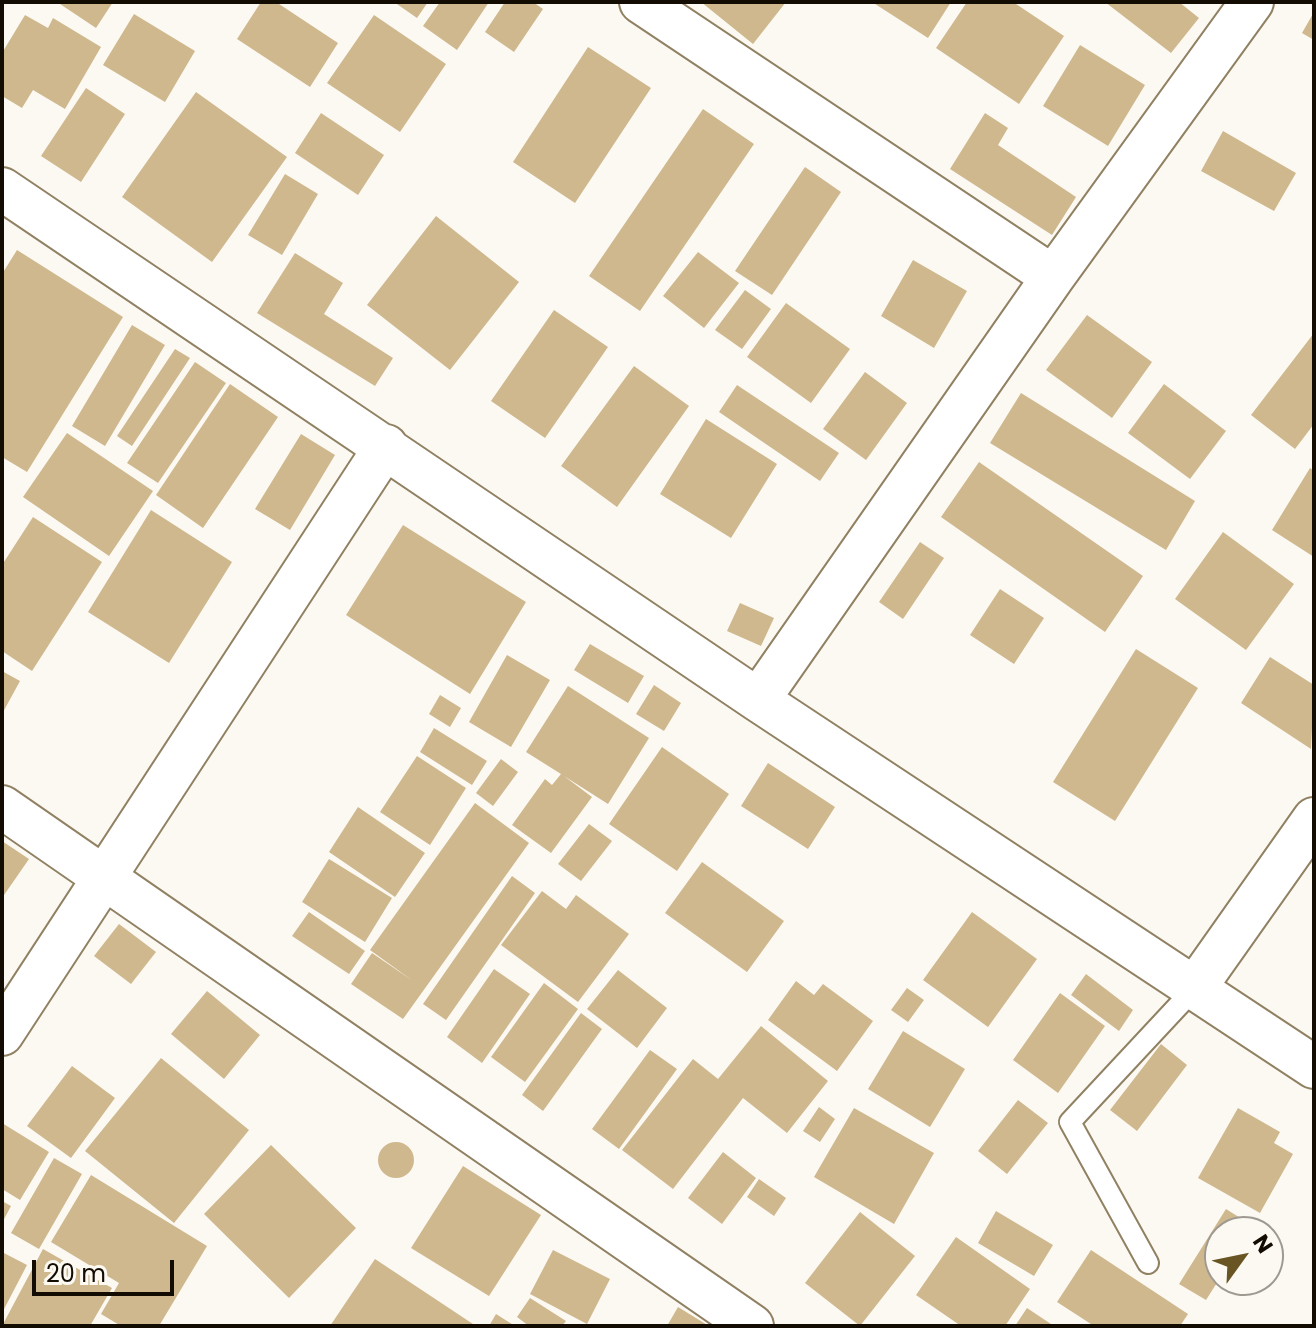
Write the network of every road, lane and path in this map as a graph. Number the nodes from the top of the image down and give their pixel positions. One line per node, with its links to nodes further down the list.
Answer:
1 (641, 2): 4 (street)
2 (1252, 2): 4 (street)
3 (2, 189): 5 (street)
4 (1053, 277): 6 (street)
5 (386, 446): 6 (street); 9 (street)
6 (758, 700): 10 (street)
7 (2, 807): 9 (street)
8 (1314, 819): 10 (street)
9 (103, 877): 11 (street); 14 (street)
10 (1194, 989): 12 (street); 13 (lane)
11 (2, 1034)
12 (1314, 1067)
13 (1148, 1263)
14 (752, 1326)

